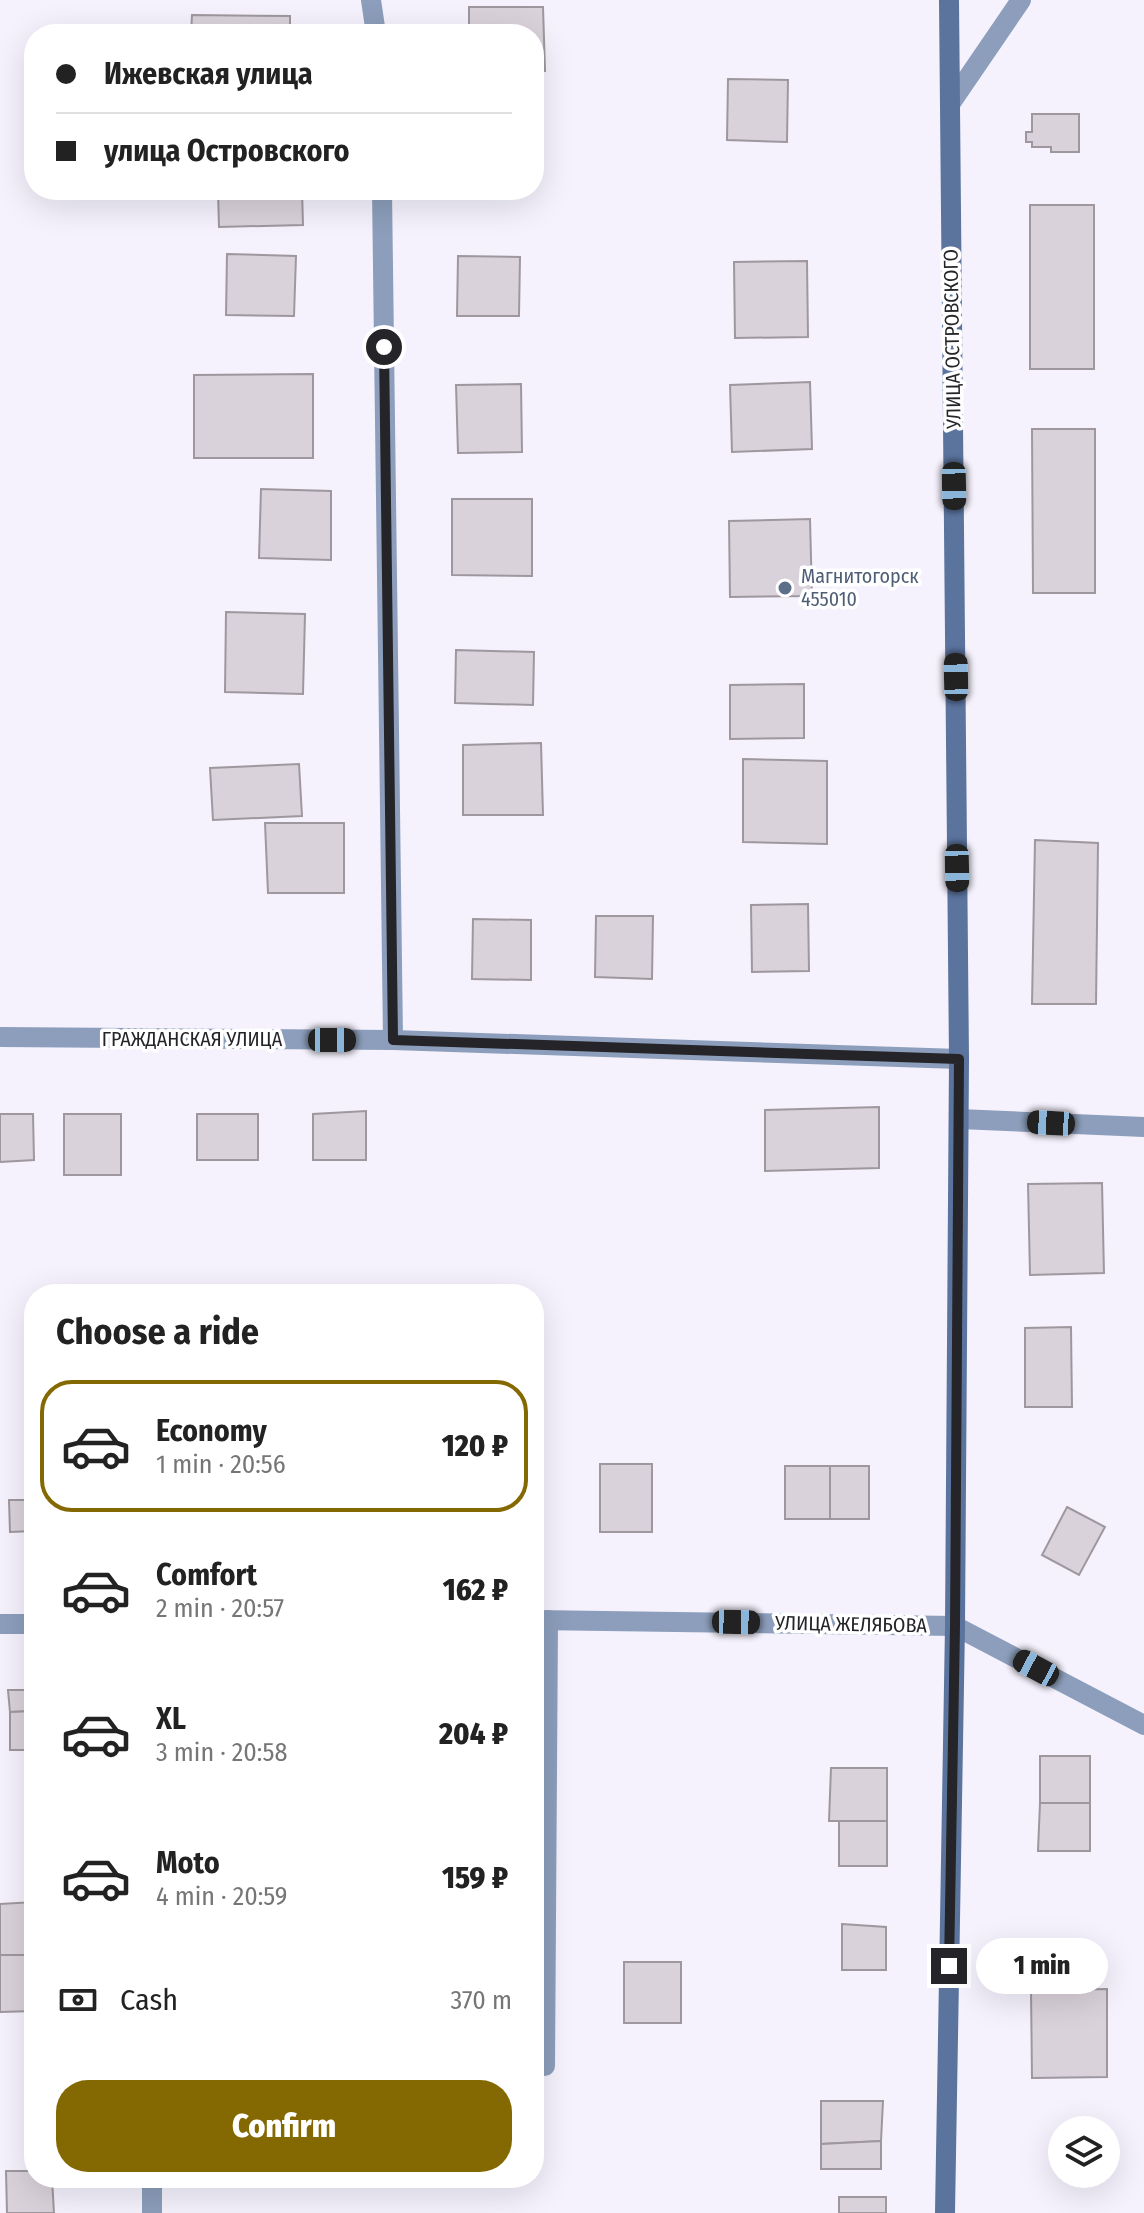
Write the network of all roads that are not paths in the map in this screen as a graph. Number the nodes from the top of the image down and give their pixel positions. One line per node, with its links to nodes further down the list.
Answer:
1 (371, 0): 4 (street)
2 (949, 0): 5 (street, УЛИЦА ОСТРОВСКОГО)
3 (1021, 0): 5 (street)
4 (375, 24)
5 (950, 104): 9 (street, УЛИЦА ОСТРОВСКОГО)
6 (382, 200): 8 (street)
7 (0, 1037): 8 (street, ГРАЖДАНСКАЯ УЛИЦА)
8 (393, 1040): 9 (street, ГРАЖДАНСКАЯ УЛИЦА)
9 (959, 1059): 10 (street, УЛИЦА ОСТРОВСКОГО)
10 (959, 1119): 11 (street); 15 (street, УЛИЦА ОСТРОВСКОГО)
11 (1144, 1127)
12 (544, 1620): 15 (street, УЛИЦА ЖЕЛЯБОВА)
13 (0, 1624): 14 (street)
14 (24, 1624)
15 (955, 1626): 16 (street, УЛИЦА ЖЕЛЯБОВА); 21 (street, УЛИЦА ОСТРОВСКОГО)
16 (1144, 1725)
17 (544, 1954): 18 (street)
18 (545, 2066)
19 (152, 2188): 20 (street)
20 (152, 2213)
21 (945, 2213)

